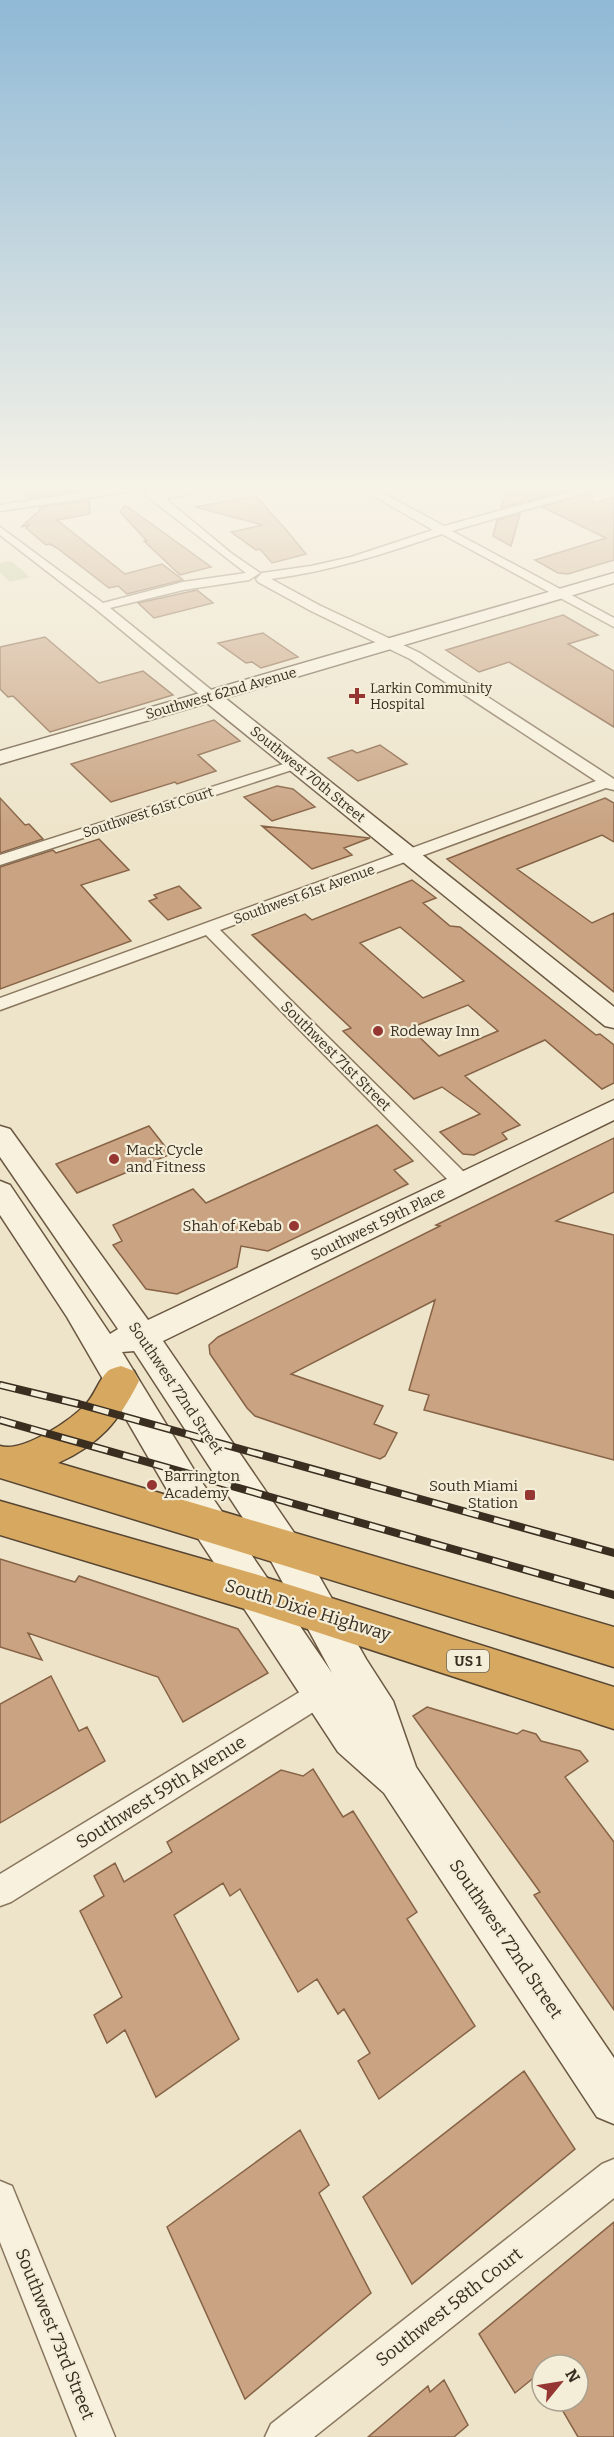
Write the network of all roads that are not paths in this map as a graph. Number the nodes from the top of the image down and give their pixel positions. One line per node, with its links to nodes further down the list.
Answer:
1 (93, 601): 6 (street, Southwest 70th Street)
2 (125, 601): 6 (street)
3 (301, 601): 8 (street)
4 (535, 601): 8 (street, Southwest 62nd Avenue)
5 (575, 601): 7 (street)
6 (101, 607): 9 (street, Southwest 70th Street)
7 (614, 623)
8 (391, 644): 9 (street, Southwest 62nd Avenue); 12 (street)
9 (210, 696): 10 (street, Southwest 62nd Avenue); 11 (street, Southwest 70th Street)
10 (0, 758)
11 (296, 764): 13 (street, Southwest 70th Street); 14 (street, Southwest 61st Court)
12 (611, 784): 13 (street, Southwest 61st Avenue)
13 (408, 855): 15 (street, Southwest 61st Avenue); 17 (street, Southwest 70th Street)
14 (0, 860)
15 (209, 928): 16 (street, Southwest 61st Avenue); 20 (street, Southwest 71st Street)
16 (0, 1004)
17 (614, 1020)
18 (614, 1109): 20 (street, Southwest 59th Place)
19 (0, 1137): 23 (street, Southwest 72nd Street)
20 (463, 1183): 23 (street, Southwest 59th Place)
21 (0, 1192): 22 (street, Southwest 72nd Street)
22 (78, 1308): 23 (street); 24 (street, Southwest 72nd Street)
23 (142, 1337): 28 (street, Southwest 72nd Street)
24 (121, 1381): 25 (highway); 27 (street, Southwest 72nd Street)
25 (4, 1463): 27 (highway)
26 (0, 1518): 29 (highway, South Dixie Highway / US 1)
27 (211, 1525): 28 (highway); 29 (street, Southwest 72nd Street)
28 (284, 1549): 30 (street, Southwest 72nd Street); 31 (highway)
29 (255, 1593): 30 (highway, South Dixie Highway / US 1); 32 (street, Southwest 72nd Street)
30 (321, 1616): 33 (highway, South Dixie Highway / US 1); 34 (street, Southwest 72nd Street)
31 (614, 1647)
32 (321, 1692): 34 (street, Southwest 72nd Street); 35 (street, Southwest 59th Avenue)
33 (614, 1708)
34 (399, 1778): 36 (street, Southwest 72nd Street)
35 (0, 1891)
36 (614, 2100)
37 (614, 2176): 40 (street, Southwest 58th Court)
38 (0, 2198): 39 (street, Southwest 73rd Street)
39 (96, 2437)
40 (284, 2437)

